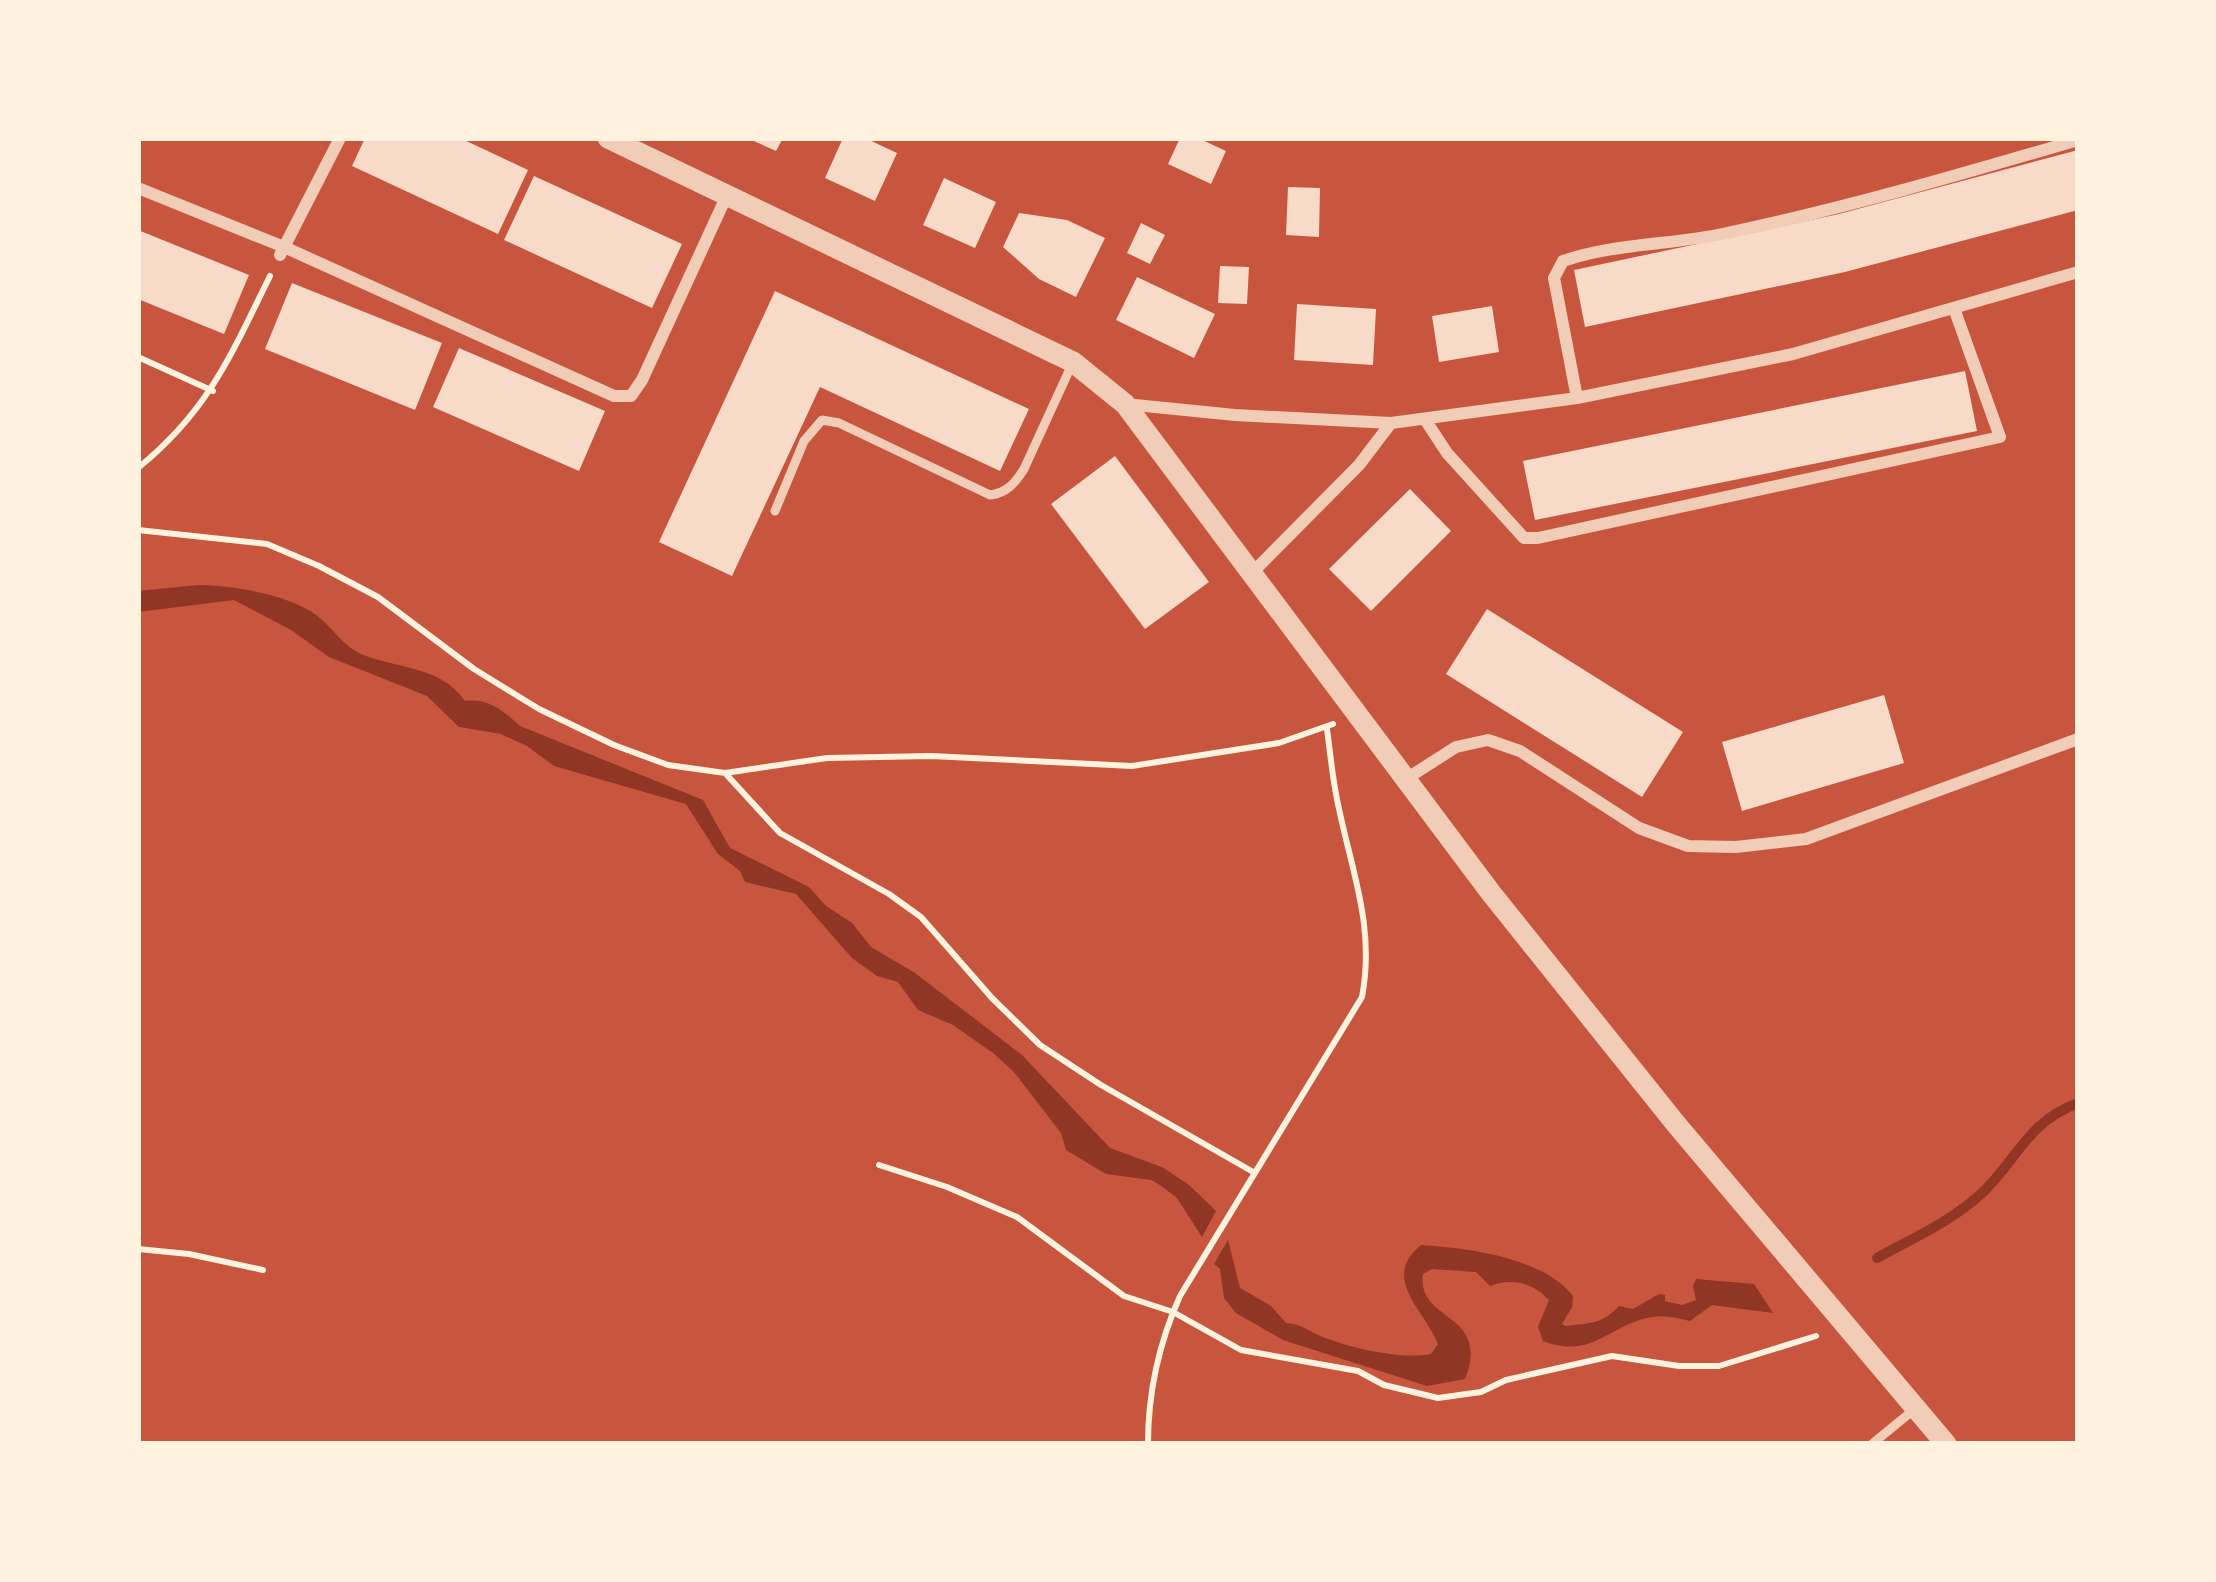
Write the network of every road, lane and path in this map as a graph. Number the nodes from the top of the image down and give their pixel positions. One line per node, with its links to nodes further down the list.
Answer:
1 (340, 138): 6 (street)
2 (608, 138): 5 (street)
3 (2078, 140): 12 (street)
4 (138, 188): 6 (street)
5 (727, 195): 6 (street); 10 (street)
6 (282, 251): 11 (path)
7 (2078, 272): 8 (street)
8 (1955, 310): 12 (street); 14 (street)
9 (138, 357): 11 (path)
10 (1073, 362): 13 (street); 17 (lane)
11 (213, 391): 16 (path)
12 (1577, 398): 14 (street)
13 (1125, 404): 15 (street); 19 (street)
14 (1426, 421): 15 (street)
15 (1391, 423): 19 (street)
16 (138, 468)
17 (775, 511)
18 (138, 530): 23 (path)
19 (1253, 572): 20 (street)
20 (1351, 709): 21 (path); 24 (street)
21 (1327, 729): 23 (path); 26 (path)
22 (2078, 739): 24 (street)
23 (725, 773): 26 (path)
24 (1406, 779): 30 (street)
25 (879, 1165): 29 (path)
26 (1255, 1173): 29 (path)
27 (138, 1249): 28 (path)
28 (263, 1270)
29 (1173, 1312): 30 (path); 32 (path)
30 (1852, 1333): 31 (street)
31 (1916, 1408): 33 (lane); 34 (street)
32 (1148, 1444)
33 (1872, 1444)
34 (1946, 1444)

